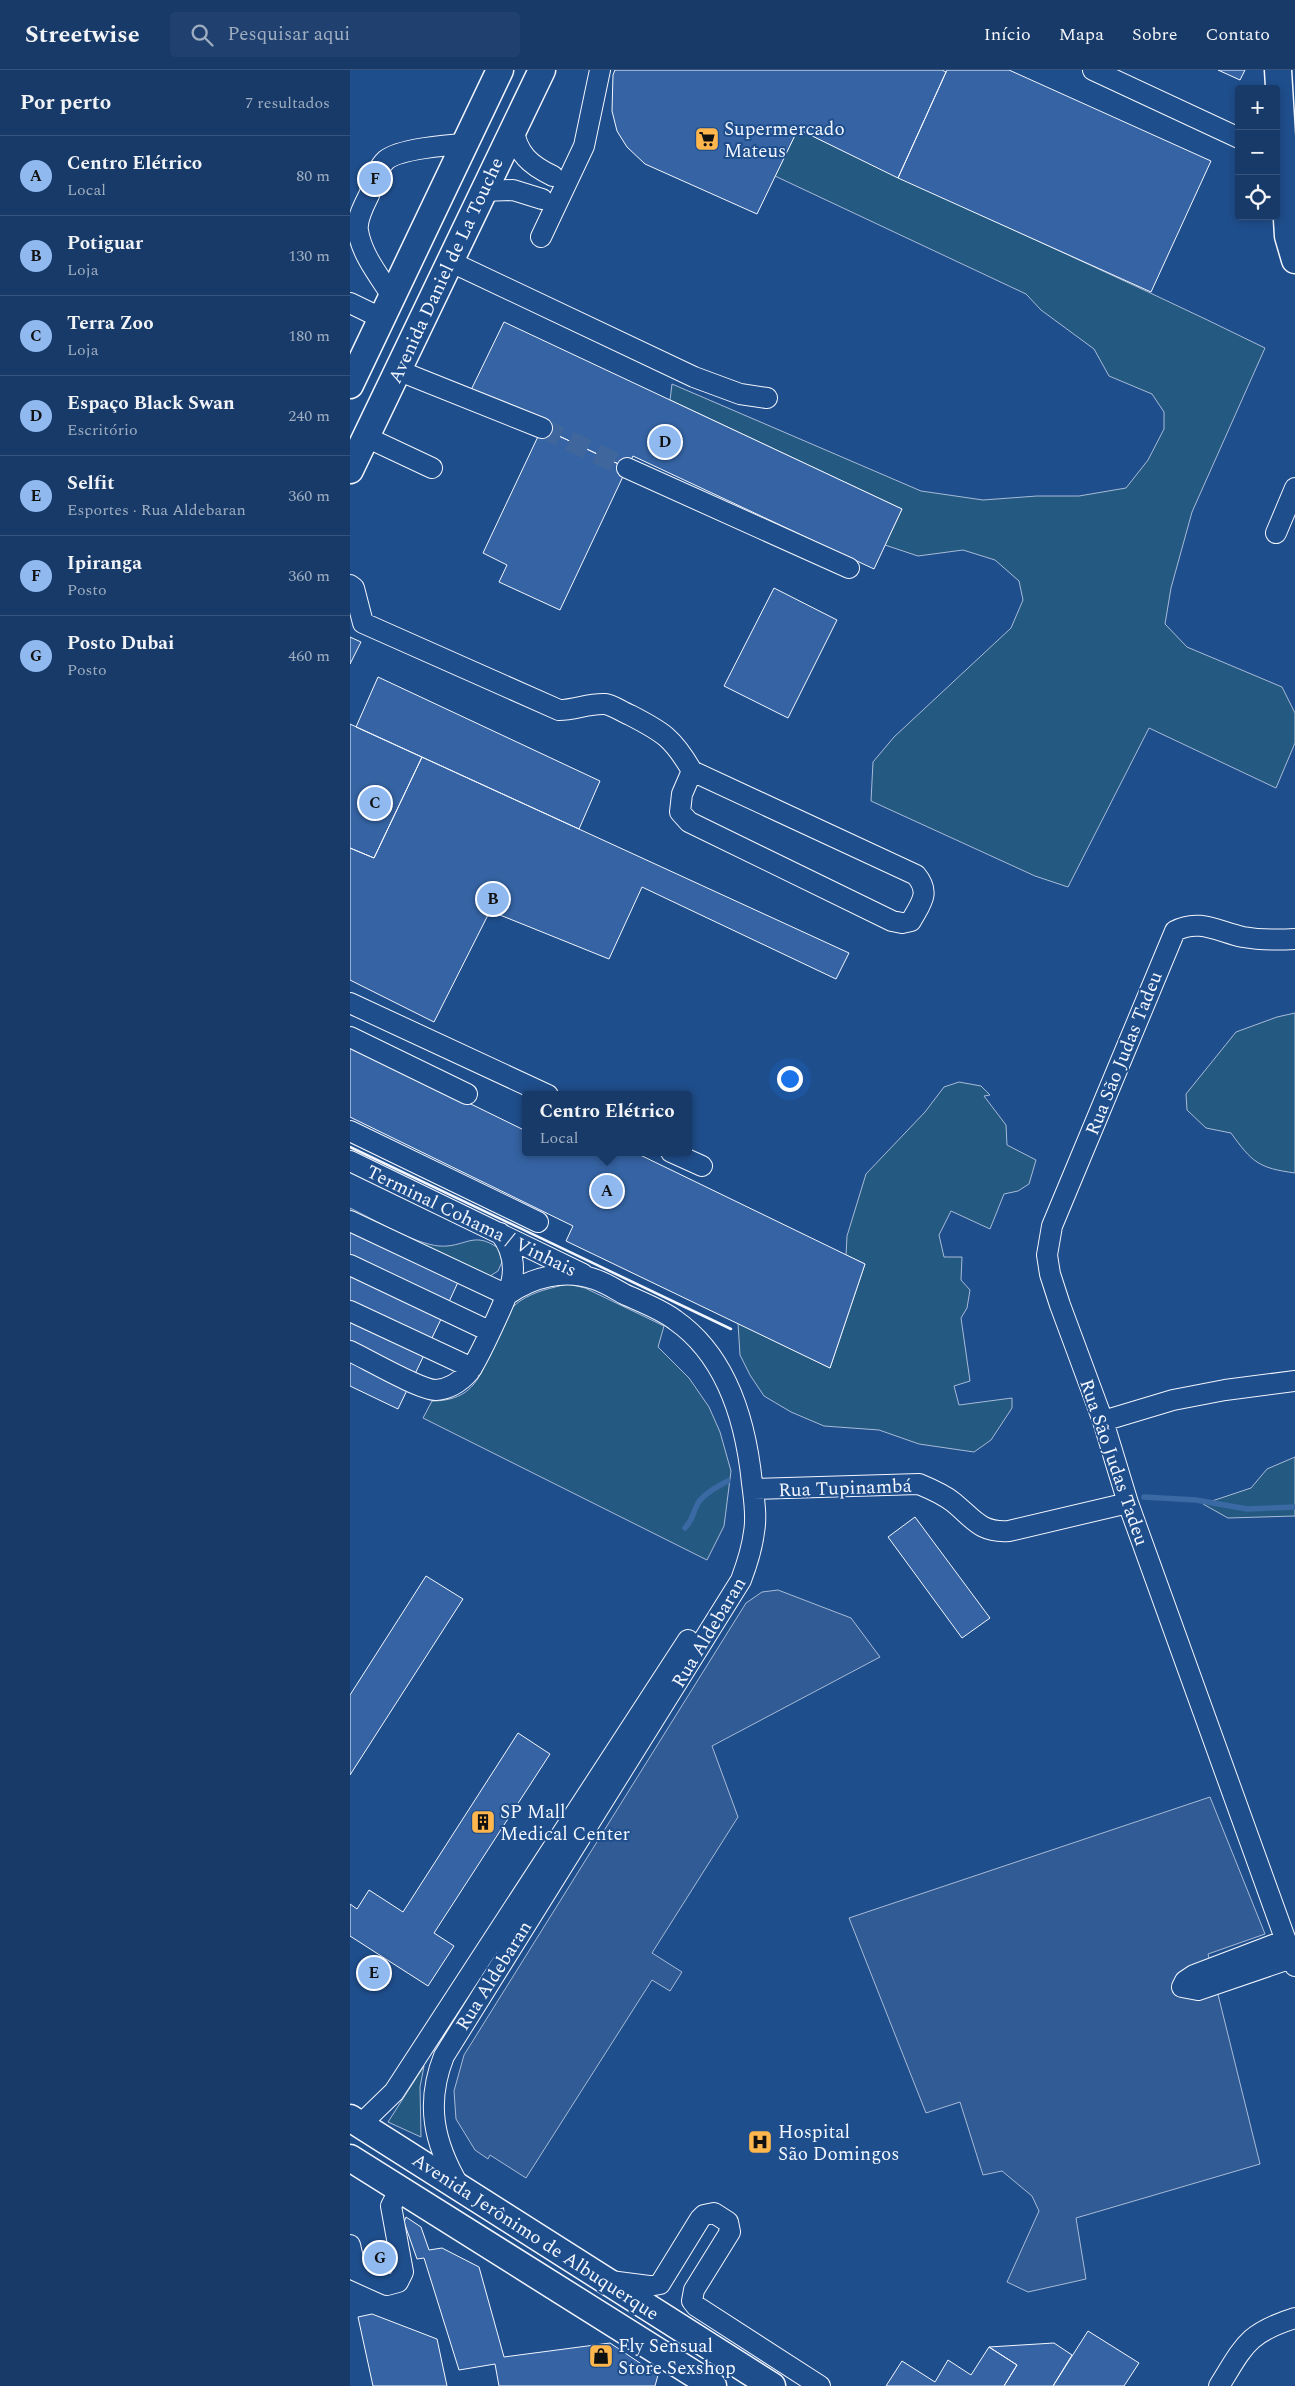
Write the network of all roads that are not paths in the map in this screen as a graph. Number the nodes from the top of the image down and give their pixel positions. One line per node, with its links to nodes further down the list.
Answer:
1 (500, 70): 10 (main road, Avenida Daniel de La Touche)
2 (542, 70): 7 (main road, Avenida Daniel de La Touche)
3 (600, 70): 15 (street)
4 (1094, 70): 9 (street)
5 (1278, 70): 6 (street); 8 (main road)
6 (1270, 85)
7 (513, 127): 12 (street); 13 (main road, Avenida Daniel de La Touche)
8 (1279, 130)
9 (1235, 136)
10 (465, 144): 19 (main road, Avenida Daniel de La Touche); 19 (street)
11 (1280, 158): 17 (main road)
12 (553, 176)
13 (482, 191): 14 (street); 16 (main road, Avenida Daniel de La Touche)
14 (542, 199)
15 (541, 237)
16 (449, 260): 20 (main road, Avenida Daniel de La Touche); 22 (street)
17 (1295, 260)
18 (350, 304): 19 (street)
19 (387, 307): 21 (main road, Avenida Daniel de La Touche)
20 (397, 370): 23 (street); 24 (main road, Avenida Daniel de La Touche)
21 (350, 385)
22 (767, 398)
23 (542, 428)
24 (366, 436): 25 (street); 27 (main road, Avenida Daniel de La Touche)
25 (432, 468)
26 (627, 468): 30 (street)
27 (350, 470)
28 (1295, 488): 29 (street)
29 (1276, 533)
30 (848, 568)
31 (350, 585): 32 (street)
32 (692, 771): 32 (street)
33 (1295, 938): 53 (street, Rua São Judas Tadeu)
34 (350, 1003): 36 (street)
35 (350, 1037): 37 (street)
36 (539, 1091)
37 (467, 1094)
38 (350, 1131): 43 (street)
39 (680, 1156): 41 (street)
40 (350, 1161): 44 (street, Terminal Cohama / Vinhais)
41 (702, 1166)
42 (350, 1221): 47 (street)
43 (538, 1222)
44 (500, 1233): 46 (street, Terminal Cohama / Vinhais); 47 (street)
45 (350, 1265): 49 (street)
46 (594, 1279): 47 (street); 54 (street, Terminal Cohama / Vinhais)
47 (507, 1295): 49 (street)
48 (350, 1311): 51 (street)
49 (489, 1331): 51 (street)
50 (350, 1351): 51 (street)
51 (472, 1368)
52 (1295, 1380): 53 (street)
53 (1103, 1421): 55 (street, Rua São Judas Tadeu)
54 (753, 1489): 55 (street, Rua Tupinambá); 57 (street, Rua Aldebaran); 59 (street, Rua Aldebaran)
55 (1128, 1503): 56 (street, Rua São Judas Tadeu)
56 (1289, 1942)
57 (354, 2119): 59 (main road, Avenida Jerônimo de Albuquerque)
58 (350, 2158): 60 (main road, Avenida Jerônimo de Albuquerque)
59 (459, 2186): 62 (main road, Avenida Jerônimo de Albuquerque)
60 (400, 2189): 61 (street); 64 (main road, Avenida Jerônimo de Albuquerque)
61 (350, 2245)
62 (605, 2281): 65 (main road, Avenida Jerônimo de Albuquerque); 66 (street)
63 (1295, 2318): 67 (street)
64 (701, 2384)
65 (772, 2386)
66 (820, 2386)
67 (1218, 2386)

